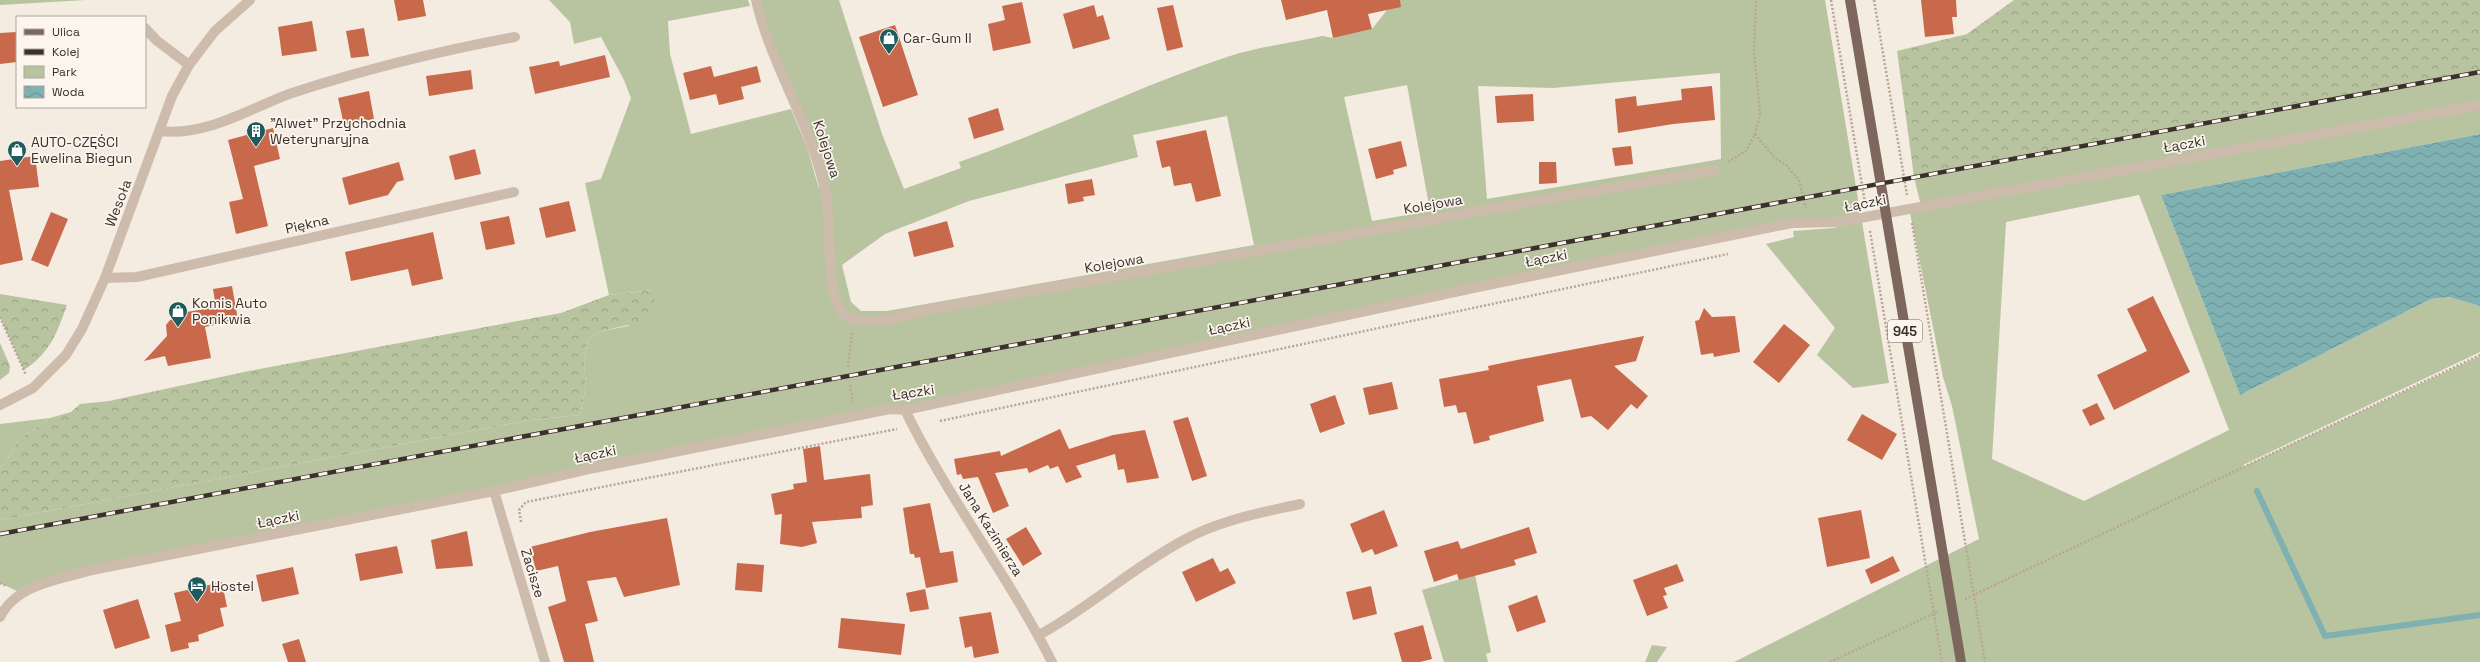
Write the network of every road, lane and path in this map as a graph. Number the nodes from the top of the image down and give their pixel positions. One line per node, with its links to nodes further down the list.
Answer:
1 (250, 0): 9 (street, Wesoła)
2 (756, 0): 23 (street, Kolejowa)
3 (1756, 0): 12 (path)
4 (1850, 0): 42 (main road, 945)
5 (1874, 0): 15 (path)
6 (1832, 2): 16 (path)
7 (146, 29): 9 (street)
8 (515, 37): 11 (street)
9 (189, 65): 11 (street, Wesoła)
10 (2480, 105): 18 (street, Łączki)
11 (160, 131): 21 (street, Wesoła)
12 (1755, 134): 13 (path); 18 (path)
13 (1716, 170): 23 (street, Kolejowa)
14 (514, 192): 21 (street, Piękna)
15 (1907, 197)
16 (1866, 208)
17 (1911, 221): 43 (path)
18 (1808, 222): 20 (street, Łączki)
19 (1868, 223): 41 (path)
20 (1741, 233): 28 (street, Łączki); 29 (path)
21 (105, 278): 26 (street, Wesoła)
22 (0, 317): 26 (path)
23 (850, 317): 25 (path)
24 (2480, 355): 34 (path)
25 (848, 367)
26 (33, 388): 27 (street, Wesoła)
27 (0, 405)
28 (905, 410): 31 (street, Łączki); 37 (street, Jana Kazimierza)
29 (940, 421)
30 (903, 430): 33 (path)
31 (494, 491): 36 (street, Łączki); 38 (street, Zacisze)
32 (1300, 504): 37 (street)
33 (523, 529)
34 (1958, 602)
35 (1944, 609): 40 (path)
36 (0, 617)
37 (1039, 635): 39 (street, Jana Kazimierza)
38 (545, 662)
39 (1052, 662)
40 (1830, 662)
41 (1942, 662)
42 (1960, 662)
43 (1985, 662)

